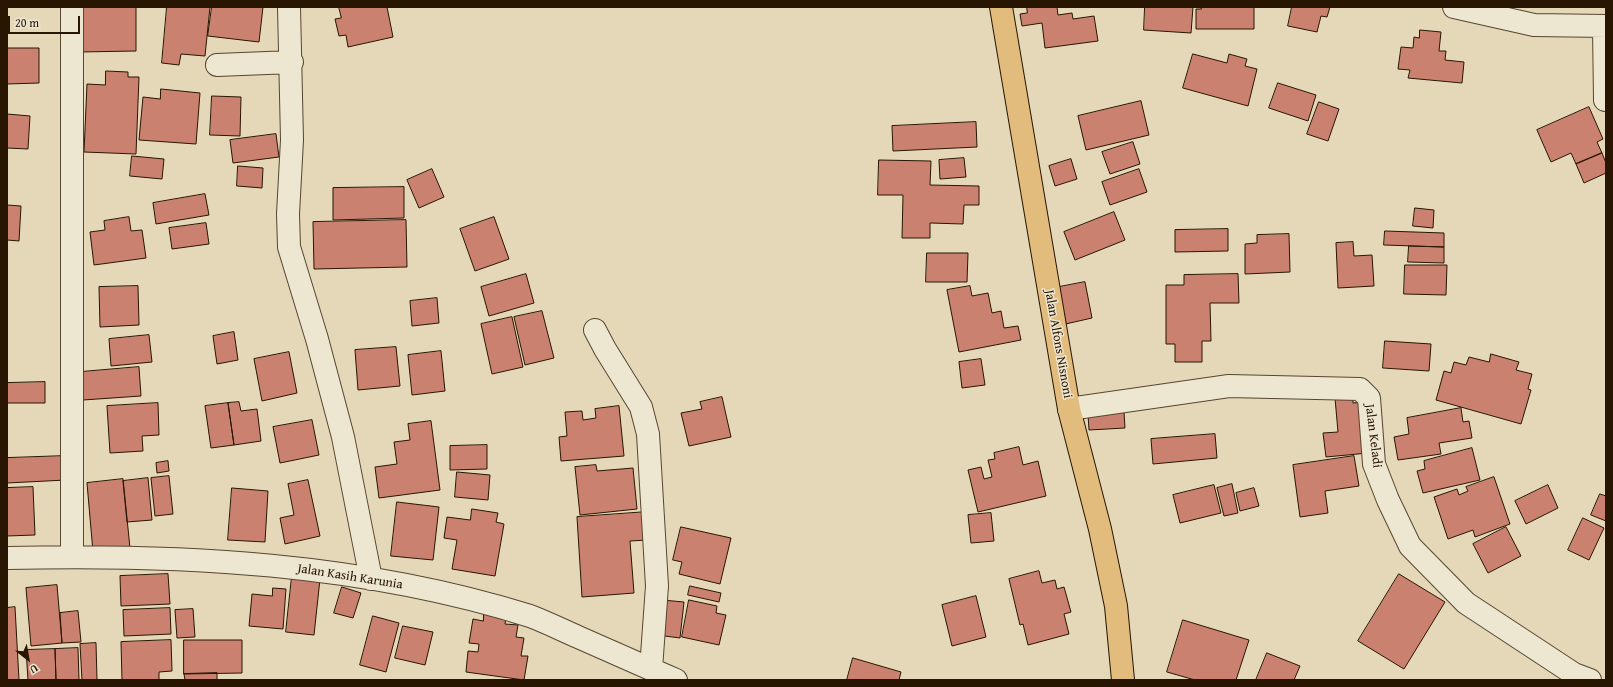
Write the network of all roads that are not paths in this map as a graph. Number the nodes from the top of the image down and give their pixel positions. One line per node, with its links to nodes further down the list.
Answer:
1 (72, 7): 12 (street)
2 (289, 7): 7 (street)
3 (1001, 7): 11 (main road, Jalan Alfons Nisnoni)
4 (1454, 7): 5 (street)
5 (1536, 16): 6 (street)
6 (1605, 26): 9 (street)
7 (292, 62): 8 (street); 14 (street)
8 (217, 65)
9 (1605, 100)
10 (595, 330): 15 (street)
11 (1070, 409): 17 (main road, Jalan Alfons Nisnoni); 18 (street, Jalan Keladi)
12 (72, 556): 13 (street, Jalan Kasih Karunia); 14 (street, Jalan Kasih Karunia)
13 (7, 558)
14 (371, 579): 15 (street, Jalan Kasih Karunia)
15 (651, 669): 16 (street, Jalan Kasih Karunia)
16 (676, 680)
17 (1123, 680)
18 (1590, 680)

